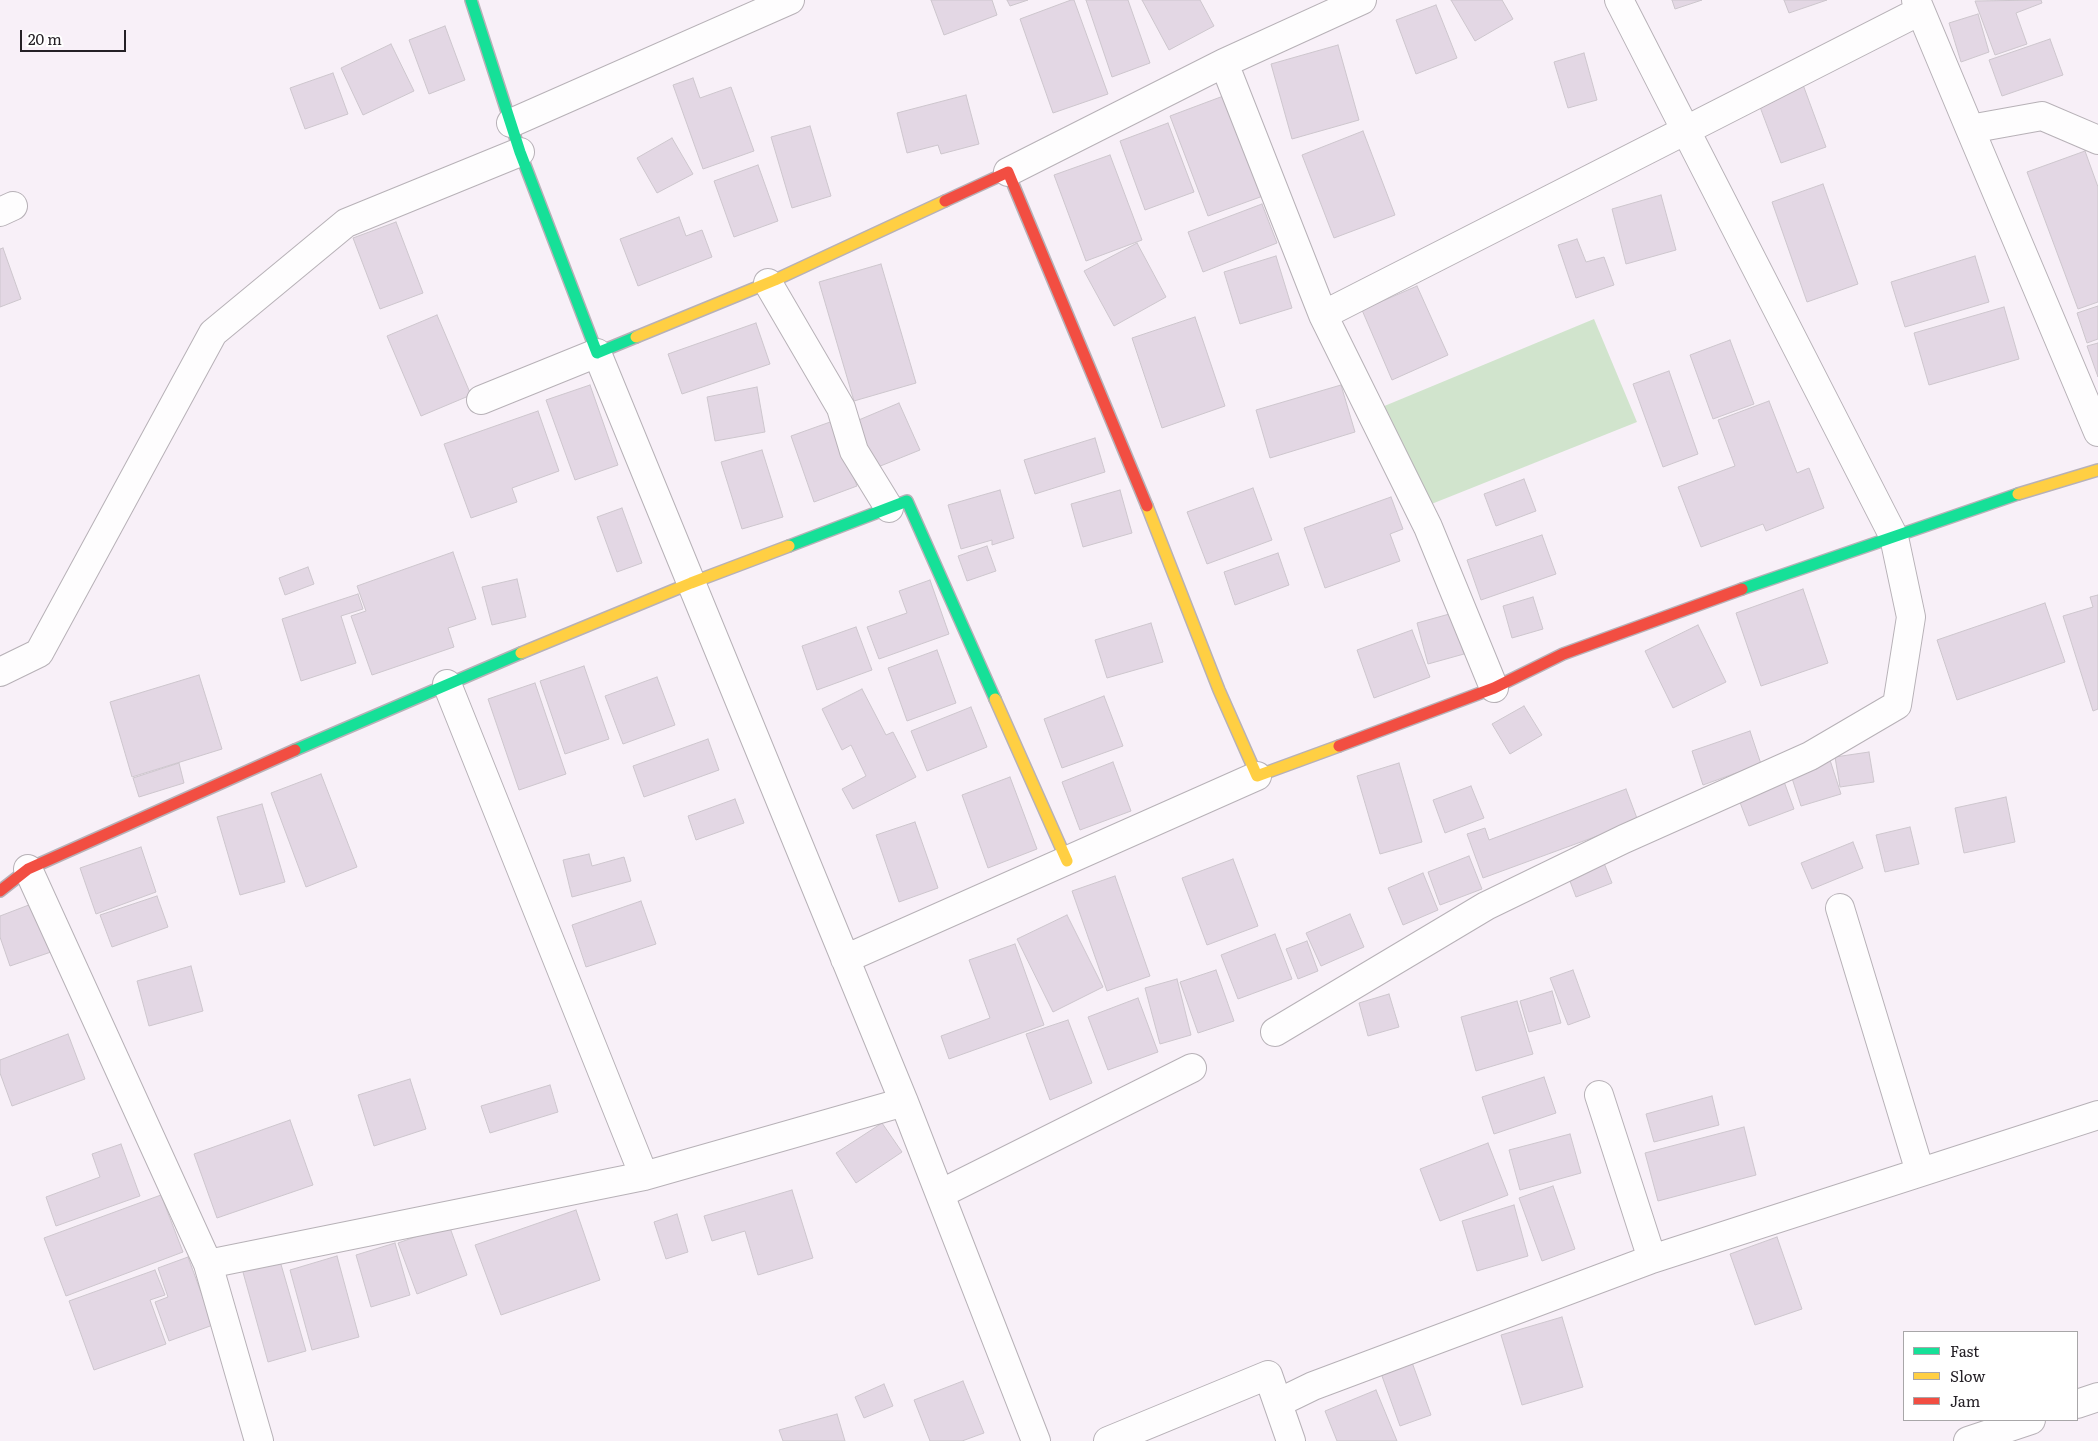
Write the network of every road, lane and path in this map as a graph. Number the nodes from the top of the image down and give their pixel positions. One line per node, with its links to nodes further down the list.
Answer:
1 (471, 0): 8 (street)
2 (1362, 0): 5 (street)
3 (1618, 0): 10 (street)
4 (781, 2): 8 (street)
5 (1335, 6): 7 (street)
6 (1918, 6): 9 (street); 10 (street)
7 (1224, 63): 13 (street); 15 (street)
8 (511, 123): 12 (street)
9 (1970, 129): 11 (street); 18 (street)
10 (1686, 131): 15 (street); 21 (street)
11 (2098, 140)
12 (520, 152): 16 (street); 23 (street)
13 (1008, 172): 14 (street); 26 (street)
14 (768, 282): 16 (street); 20 (street)
15 (1323, 315): 25 (street)
16 (597, 353): 17 (street); 22 (street)
17 (481, 400)
18 (2098, 432)
19 (2098, 470): 21 (street)
20 (889, 508): 22 (street); 27 (street)
21 (1894, 537): 25 (street); 32 (street)
22 (691, 583): 24 (street); 31 (street)
23 (0, 672)
24 (447, 684): 28 (street); 38 (street)
25 (1494, 688): 26 (street)
26 (1257, 776): 27 (street)
27 (1067, 861): 31 (street)
28 (28, 869): 29 (street); 41 (street)
29 (0, 891)
30 (1840, 908): 37 (street)
31 (845, 959): 35 (street)
32 (1275, 1032)
33 (1192, 1068): 39 (street)
34 (1599, 1095): 40 (street)
35 (904, 1102): 38 (street); 39 (street)
36 (2098, 1114): 37 (street)
37 (1920, 1172): 40 (street)
38 (644, 1176): 41 (street)
39 (940, 1194): 47 (street)
40 (1652, 1259): 43 (street)
41 (208, 1264): 46 (street)
42 (2098, 1397): 44 (street)
43 (1278, 1403): 48 (street); 49 (street)
44 (2078, 1404)
45 (2028, 1421): 50 (street)
46 (259, 1441)
47 (1036, 1441)
48 (1108, 1441)
49 (1291, 1441)
50 (1968, 1441)

